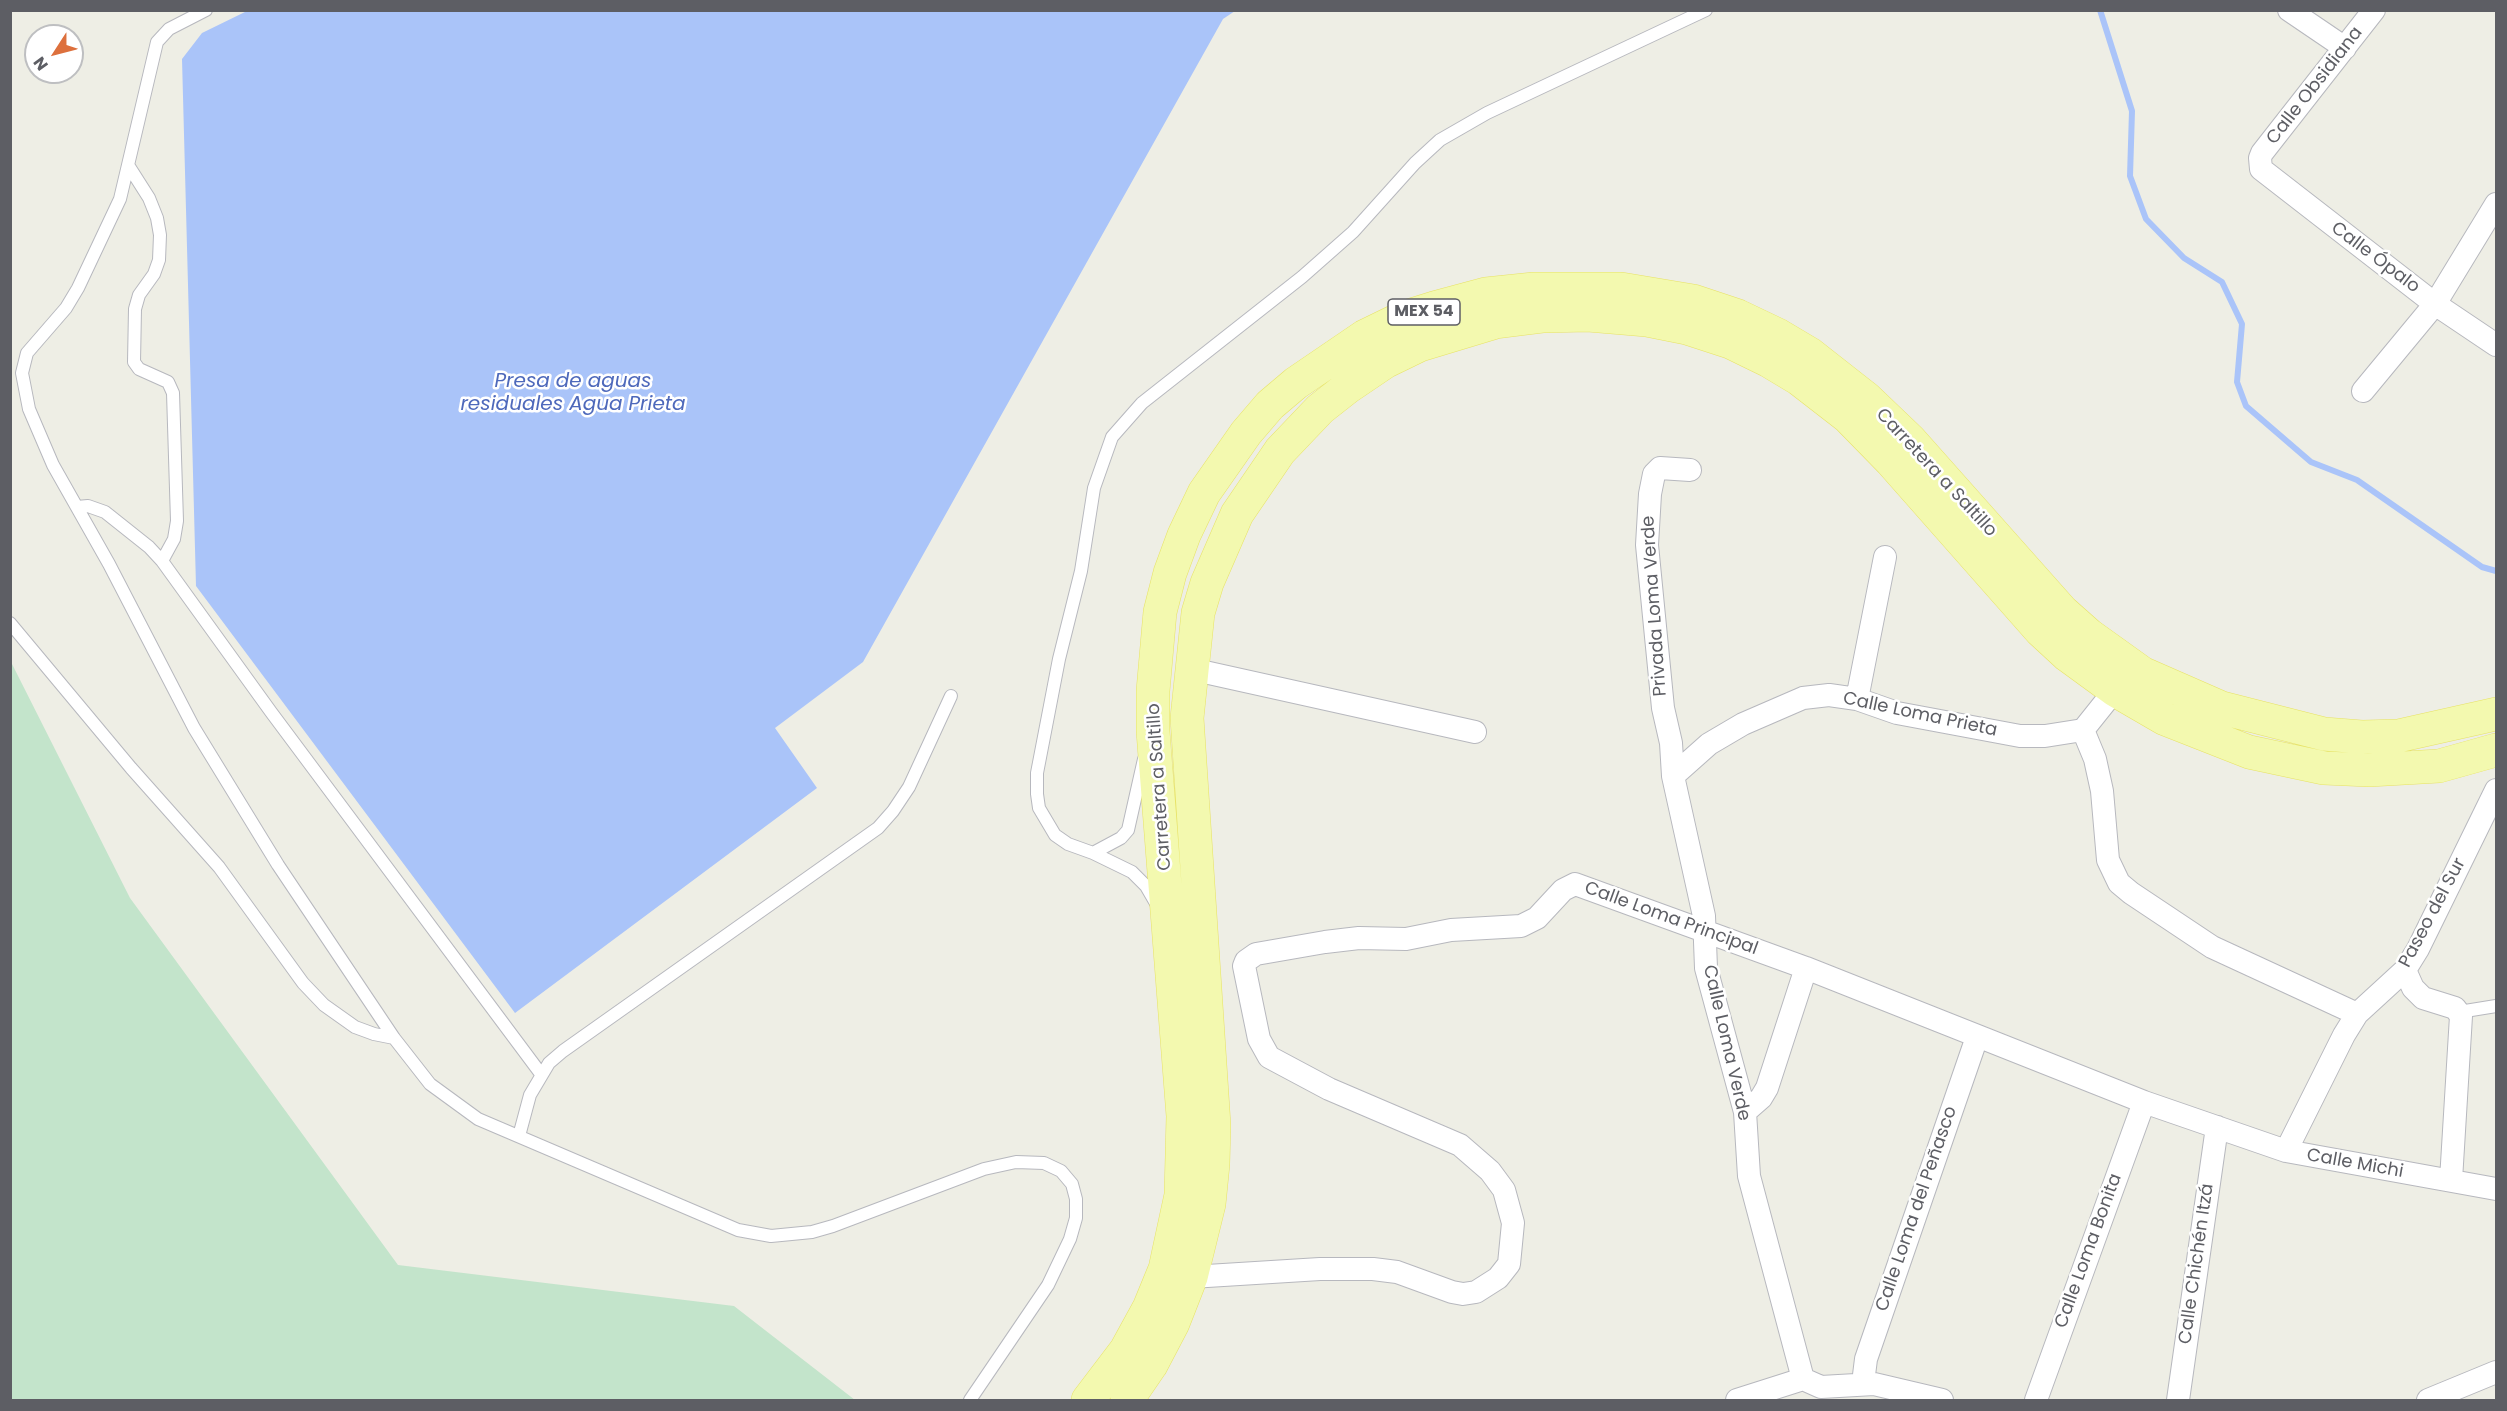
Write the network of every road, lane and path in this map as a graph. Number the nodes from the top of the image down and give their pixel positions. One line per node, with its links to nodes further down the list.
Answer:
1 (206, 10): 7 (lane)
2 (1706, 10): 28 (lane)
3 (2289, 10): 5 (street)
4 (2374, 10): 5 (street, Calle Obsidiana)
5 (2345, 48): 6 (street, Calle Obsidiana)
6 (2259, 164): 9 (street, Calle Ópalo)
7 (128, 165): 13 (lane); 15 (lane)
8 (2496, 204): 9 (street)
9 (2435, 304): 10 (street, Calle Ópalo); 11 (street)
10 (2496, 345)
11 (2363, 391)
12 (1690, 470): 26 (street, Privada Loma Verde)
13 (77, 507): 15 (lane); 37 (lane)
14 (1885, 557): 20 (street)
15 (162, 561): 38 (lane)
16 (10, 623): 37 (lane)
17 (1191, 669): 18 (main road, Carretera a Saltillo / MEX 54); 24 (street); 46 (main road, Carretera a Saltillo / MEX 54)
18 (2115, 690): 23 (street); 25 (main road, Carretera a Saltillo / MEX 54)
19 (951, 696): 38 (lane)
20 (1857, 699): 23 (street, Calle Loma Prieta); 26 (street, Calle Loma Prieta)
21 (2496, 714): 22 (main road, Carretera a Saltillo / MEX 54)
22 (1153, 730): 28 (lane); 29 (main road, Carretera a Saltillo / MEX 54)
23 (2083, 730): 35 (street)
24 (1475, 732)
25 (2496, 750)
26 (1673, 776): 30 (street, Calle Loma Verde)
27 (2496, 790): 32 (street, Paseo del Sur)
28 (1093, 853): 29 (lane)
29 (1171, 927): 52 (main road, Carretera a Saltillo / MEX 54)
30 (1706, 933): 31 (street, Calle Loma Principal); 40 (street, Calle Loma Verde); 46 (street, Calle Loma Principal)
31 (1806, 968): 36 (street, Calle Loma Principal); 40 (street)
32 (2405, 970): 34 (street); 35 (street, Paseo del Sur)
33 (2496, 1006): 34 (lane)
34 (2459, 1012): 44 (street)
35 (2357, 1014): 43 (street, Paseo del Sur)
36 (1977, 1037): 39 (street, Calle Loma Principal); 49 (street, Calle Loma del Peñasco)
37 (393, 1038): 42 (lane)
38 (541, 1074): 42 (lane)
39 (2144, 1101): 41 (street, Calle Loma Principal); 56 (street, Calle Loma Bonita)
40 (1744, 1112): 48 (street, Calle Loma Verde)
41 (2217, 1127): 43 (street, Calle Michi); 57 (street, Calle Chichén Itzá)
42 (519, 1136): 51 (lane)
43 (2286, 1151): 44 (street, Calle Michi)
44 (2451, 1180): 45 (street, Calle Michi)
45 (2496, 1189)
46 (1191, 1277): 53 (main road, Carretera a Saltillo / MEX 54)
47 (2496, 1372): 58 (street)
48 (1803, 1379): 49 (street); 54 (street)
49 (1863, 1383): 50 (street)
50 (1894, 1394): 55 (street)
51 (970, 1401)
52 (1088, 1401)
53 (1128, 1401)
54 (1737, 1401)
55 (1942, 1401)
56 (2036, 1401)
57 (2178, 1401)
58 (2428, 1401)

